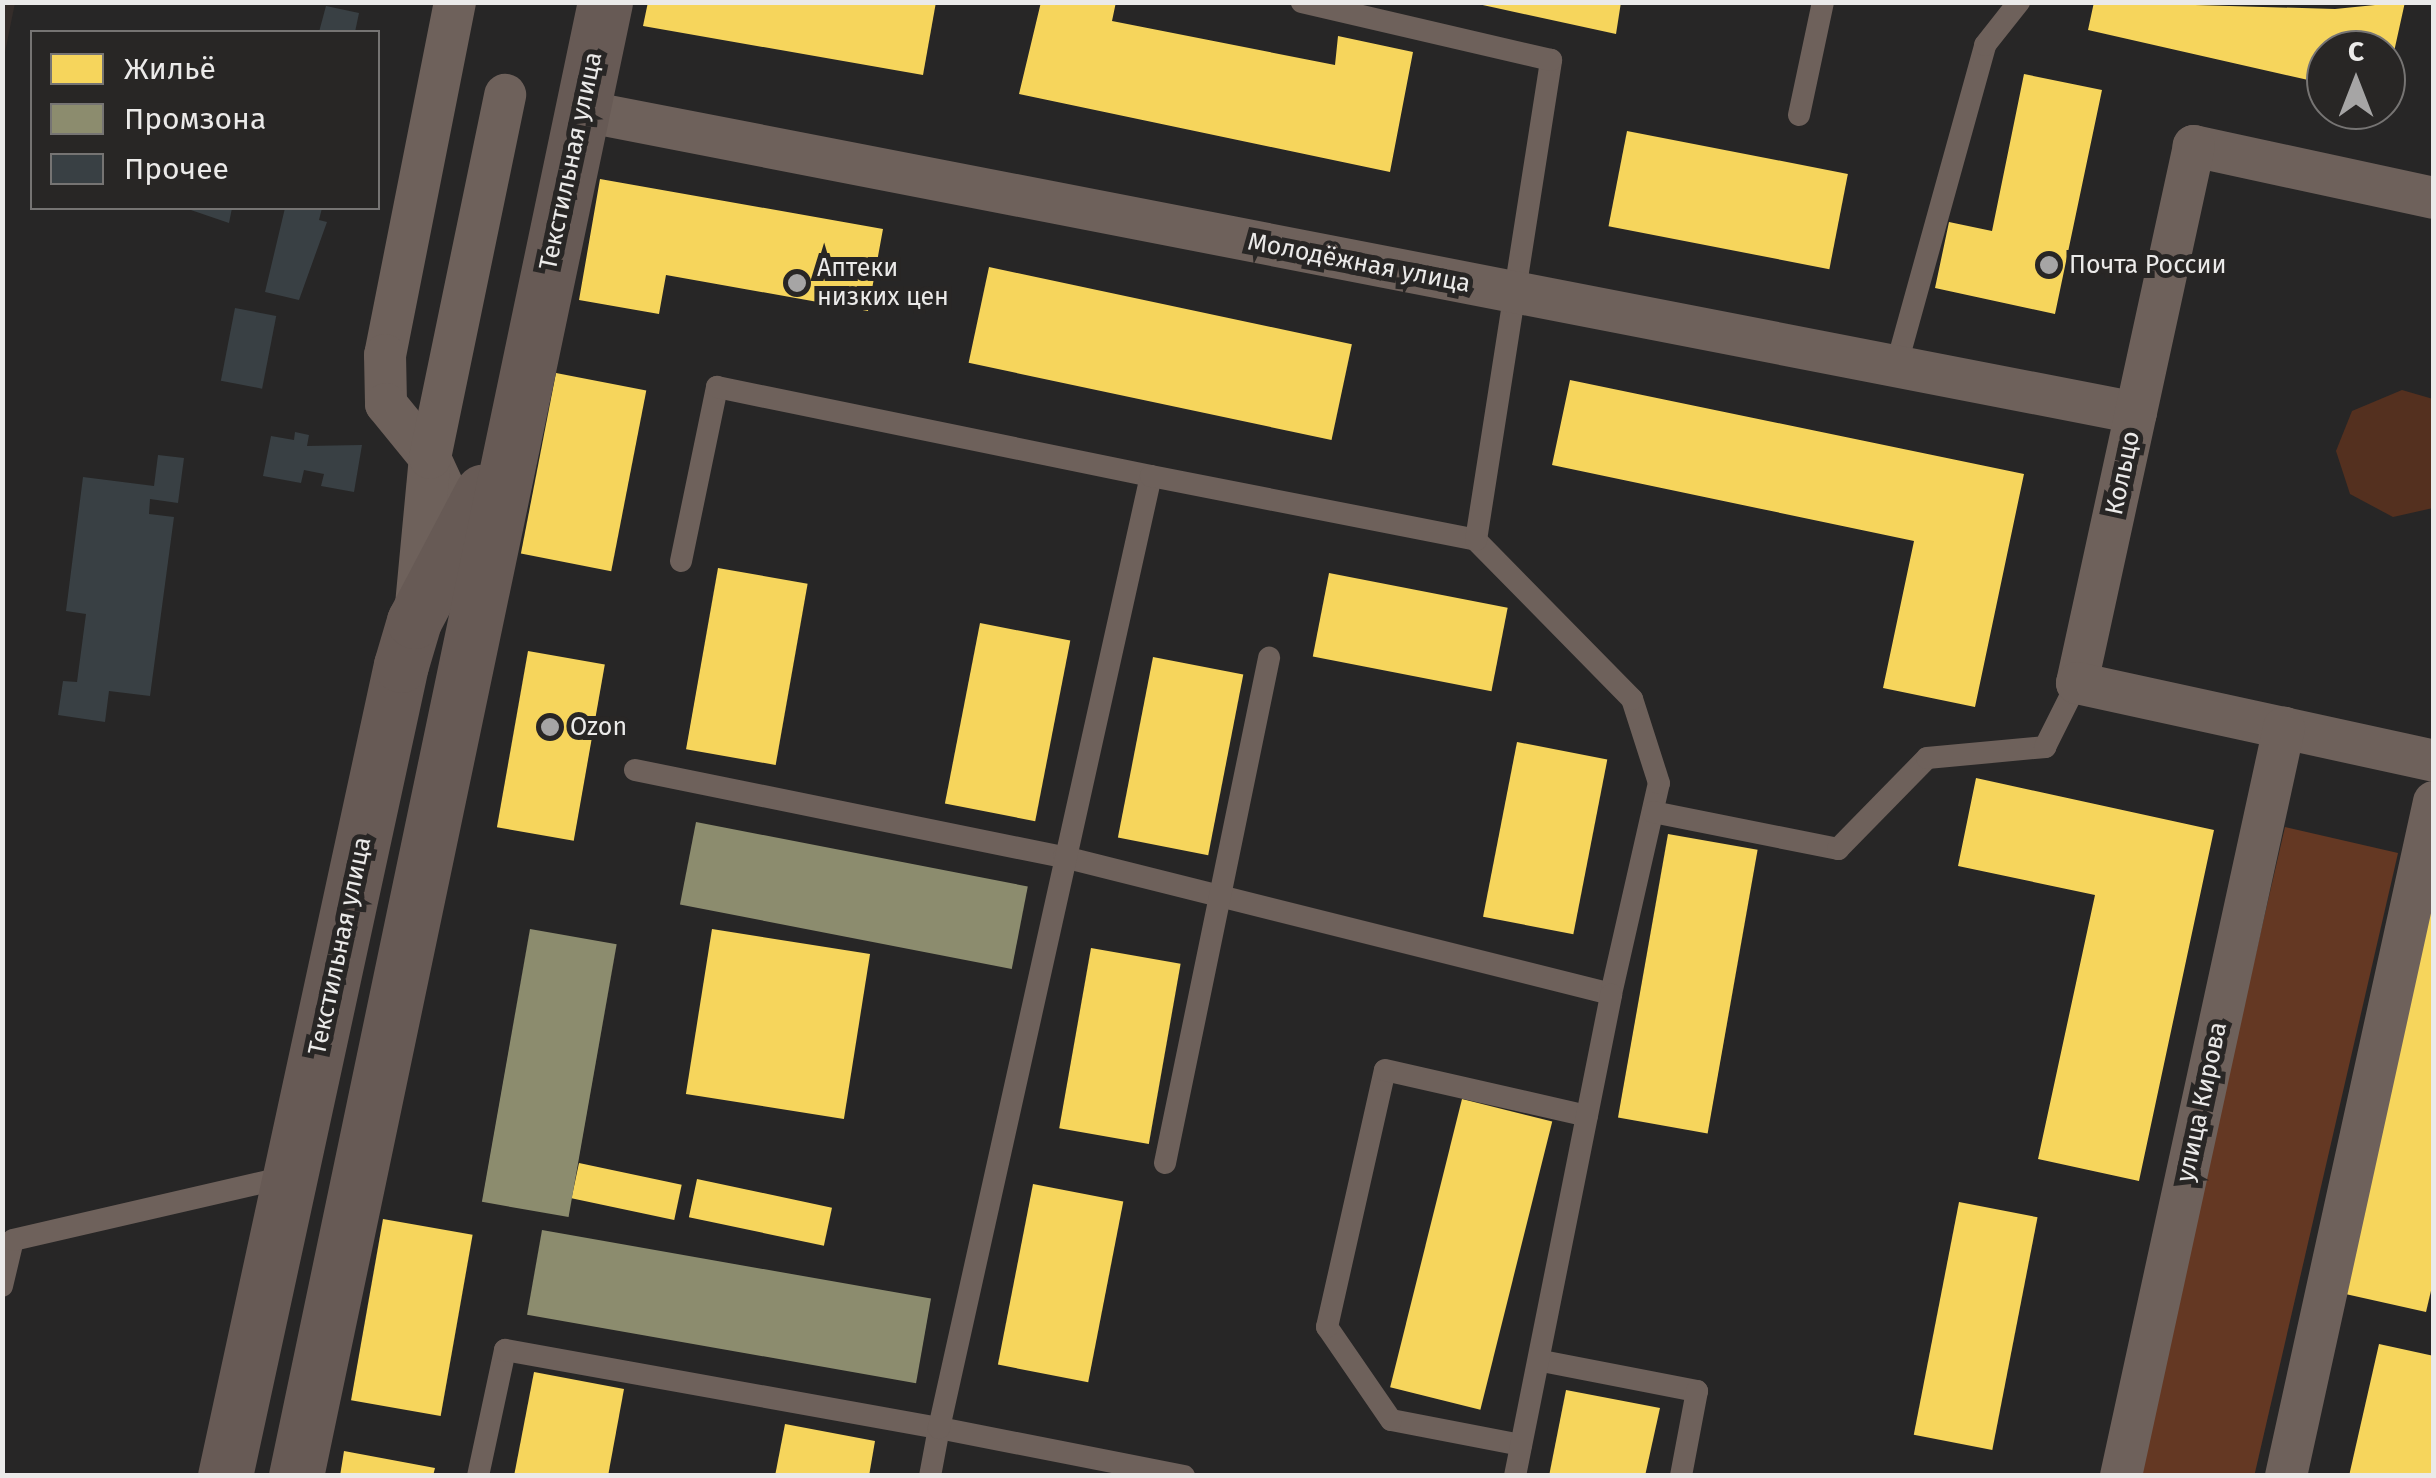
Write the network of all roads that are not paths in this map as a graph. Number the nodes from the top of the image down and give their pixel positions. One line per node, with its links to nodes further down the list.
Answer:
1 (455, 2): 14 (street)
2 (605, 2): 7 (main road, Текстильная улица)
3 (1302, 2): 10 (lane)
4 (1823, 2): 8 (lane)
5 (2019, 2): 11 (lane)
6 (505, 95): 14 (street)
7 (583, 111): 10 (street, Молодёжная улица); 13 (main road, Текстильная улица)
8 (1799, 115)
9 (2434, 198): 12 (street, Кольцо)
10 (1515, 294): 11 (street, Молодёжная улица); 17 (lane)
11 (1896, 367): 12 (street, Молодёжная улица)
12 (2136, 413): 22 (street, Кольцо)
13 (512, 436): 16 (main road, Текстильная улица); 19 (main road, Текстильная улица)
14 (430, 458): 16 (street); 20 (street)
15 (1150, 476): 17 (lane); 18 (lane); 28 (lane)
16 (464, 526): 19 (street); 20 (main road, Текстильная улица)
17 (1476, 540): 27 (lane)
18 (681, 561)
19 (478, 602): 39 (main road, Текстильная улица)
20 (414, 621): 33 (main road, Текстильная улица)
21 (1269, 658): 29 (lane)
22 (2076, 684): 23 (street); 27 (lane)
23 (2284, 728): 24 (street); 45 (street, улица Кирова)
24 (2434, 761)
25 (636, 770): 28 (lane)
26 (2434, 802): 46 (street)
27 (1653, 812): 30 (lane)
28 (1064, 857): 29 (lane); 36 (lane)
29 (1218, 893): 30 (lane); 32 (lane)
30 (1612, 994): 31 (lane)
31 (1587, 1116): 35 (lane); 37 (lane)
32 (1165, 1164)
33 (290, 1176): 34 (lane); 38 (main road, Текстильная улица)
34 (2, 1286)
35 (1542, 1361): 37 (lane); 44 (lane)
36 (939, 1428): 40 (lane); 41 (lane); 42 (lane)
37 (1521, 1445): 43 (lane)
38 (225, 1476)
39 (296, 1476)
40 (478, 1476)
41 (930, 1476)
42 (1184, 1476)
43 (1515, 1476)
44 (1681, 1476)
45 (2120, 1476)
46 (2286, 1476)

